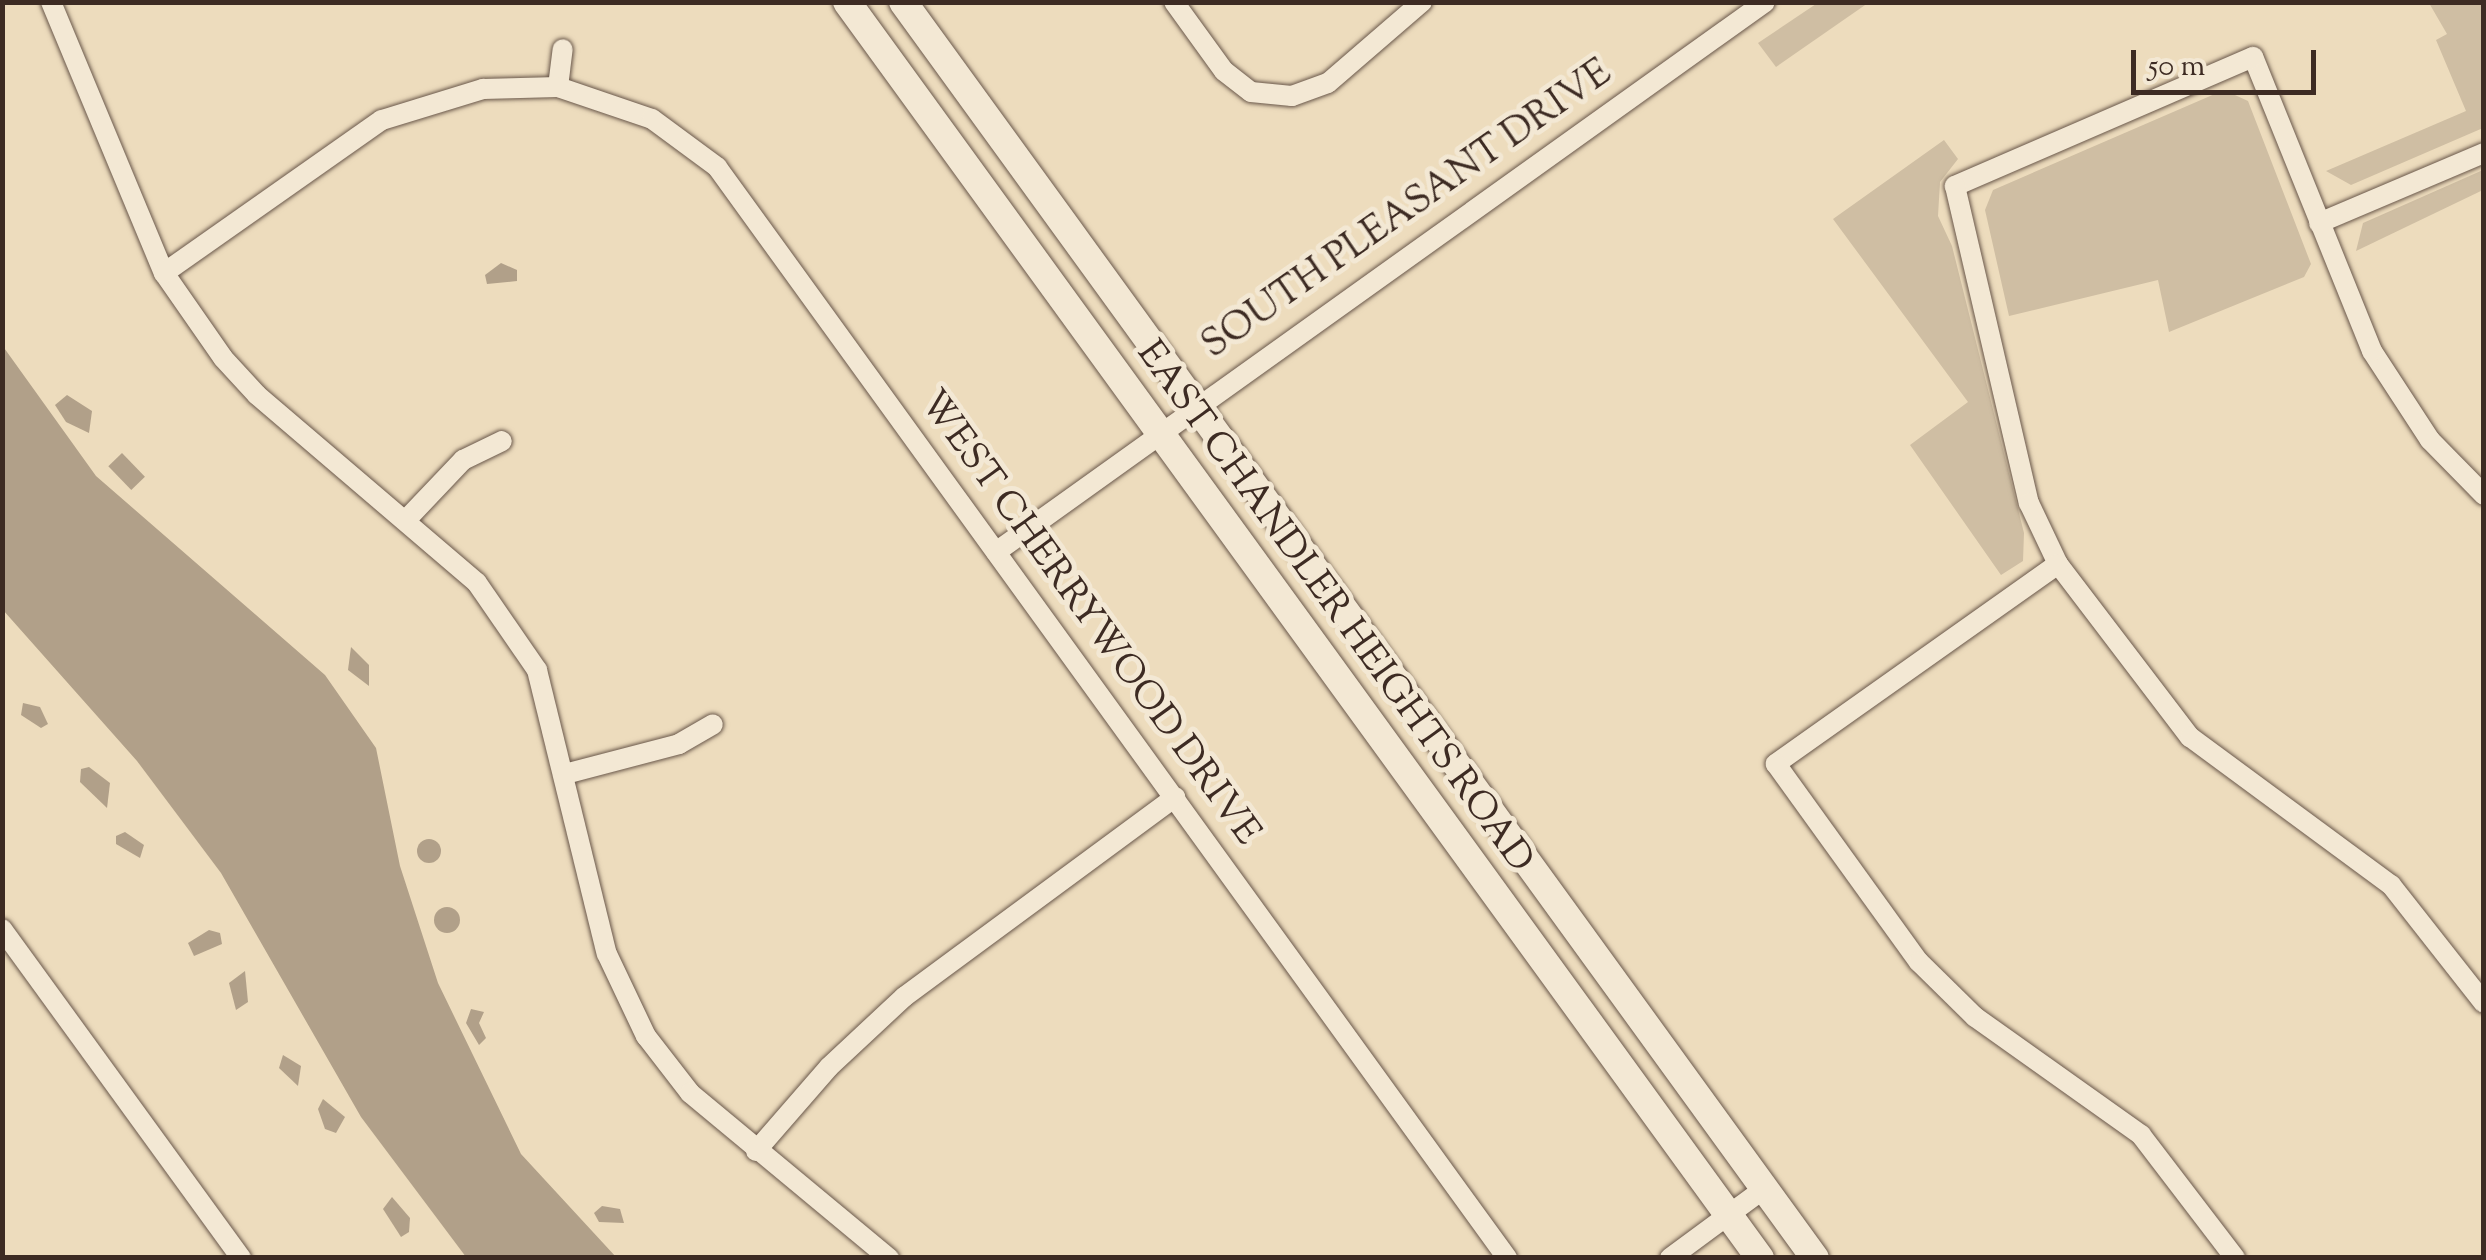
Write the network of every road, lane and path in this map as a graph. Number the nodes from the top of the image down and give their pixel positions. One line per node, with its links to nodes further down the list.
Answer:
1 (51, 2): 11 (street)
2 (847, 2): 13 (main road, EAST CHANDLER HEIGHTS ROAD)
3 (904, 2): 12 (main road, EAST CHANDLER HEIGHTS ROAD)
4 (1174, 2): 5 (street)
5 (1422, 2)
6 (1765, 2): 12 (street, SOUTH PLEASANT DRIVE)
7 (563, 49): 8 (street)
8 (558, 87): 11 (street); 17 (street, WEST CHERRYWOOD DRIVE)
9 (2484, 153): 10 (street)
10 (2320, 223): 15 (street); 18 (street)
11 (164, 272): 16 (street)
12 (1196, 403): 13 (street, SOUTH PLEASANT DRIVE); 25 (main road, EAST CHANDLER HEIGHTS ROAD)
13 (1159, 433): 17 (street, SOUTH PLEASANT DRIVE); 26 (main road, EAST CHANDLER HEIGHTS ROAD)
14 (502, 441): 16 (street)
15 (2484, 495)
16 (406, 520): 20 (street)
17 (996, 552): 21 (street, WEST CHERRYWOOD DRIVE)
18 (2058, 564): 23 (street); 33 (street)
19 (713, 724): 20 (street)
20 (565, 774): 24 (street)
21 (1175, 797): 24 (street); 29 (street, WEST CHERRYWOOD DRIVE)
22 (2, 929): 27 (street)
23 (2484, 1003)
24 (756, 1151): 28 (street)
25 (1765, 1188): 26 (street); 32 (main road, EAST CHANDLER HEIGHTS ROAD)
26 (1729, 1214): 30 (street); 31 (main road, EAST CHANDLER HEIGHTS ROAD)
27 (242, 1258)
28 (889, 1258)
29 (1508, 1258)
30 (1670, 1258)
31 (1760, 1258)
32 (1815, 1258)
33 (2236, 1258)

